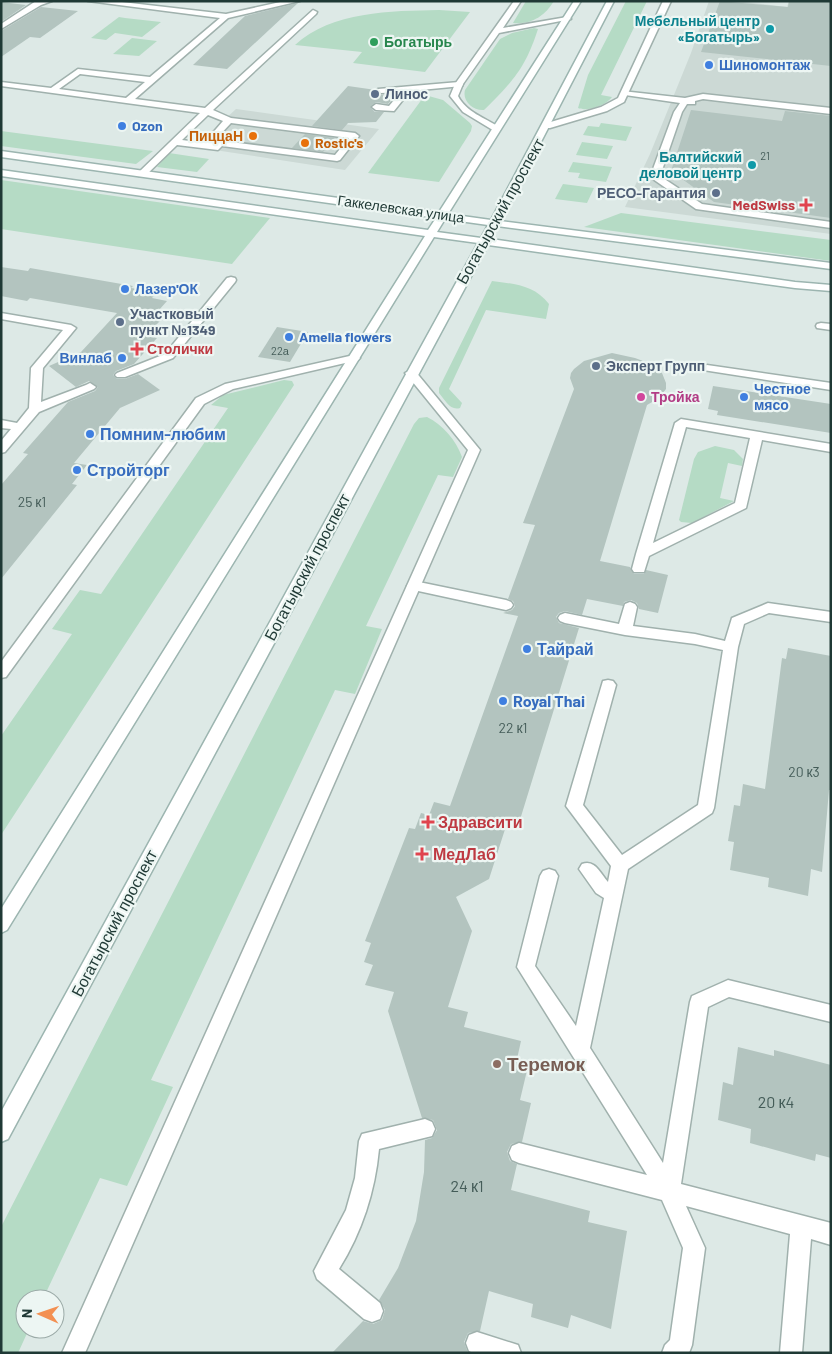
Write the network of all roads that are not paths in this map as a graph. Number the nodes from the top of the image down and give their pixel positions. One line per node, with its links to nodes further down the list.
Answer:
1 (49, 1): 12 (main road)
2 (91, 1): 10 (main road)
3 (297, 1): 10 (main road)
4 (518, 1): 13 (main road)
5 (578, 1): 11 (main road)
6 (612, 1): 28 (main road, Богатырский проспект)
7 (667, 1): 20 (main road)
8 (243, 4): 10 (main road)
9 (313, 12): 25 (main road)
10 (226, 16): 14 (main road)
11 (567, 19): 13 (main road); 29 (main road)
12 (1, 27)
13 (497, 31): 16 (main road)
14 (152, 80): 19 (main road); 21 (main road)
15 (1, 84): 19 (main road)
16 (459, 84): 17 (main road); 29 (main road)
17 (408, 88): 18 (main road); 23 (main road)
18 (381, 90)
19 (52, 91): 21 (main road)
20 (625, 93): 22 (main road); 28 (main road)
21 (128, 101): 25 (main road)
22 (685, 101): 24 (main road); 26 (main road); 37 (main road)
23 (376, 107)
24 (766, 110)
25 (207, 111): 27 (main road); 30 (main road)
26 (831, 111)
27 (229, 120): 32 (main road); 32 (main road)
28 (547, 126): 36 (main road, Богатырский проспект)
29 (496, 129): 35 (main road)
30 (176, 142): 32 (main road); 34 (main road)
31 (1, 154): 34 (main road, Гаккелевская улица)
32 (306, 154)
33 (1, 173): 38 (main road, Гаккелевская улица)
34 (142, 174): 35 (main road, Гаккелевская улица)
35 (442, 215): 36 (main road, Гаккелевская улица); 38 (main road)
36 (494, 223): 39 (main road, Богатырский проспект); 40 (main road, Гаккелевская улица)
37 (831, 224)
38 (431, 233): 39 (main road, Гаккелевская улица); 44 (main road)
39 (484, 240): 42 (main road, Гаккелевская улица); 46 (main road, Богатырский проспект)
40 (831, 266)
41 (231, 280): 47 (main road)
42 (831, 288)
43 (1, 316): 50 (main road)
44 (354, 358): 65 (main road); 71 (main road)
45 (707, 368): 49 (main road)
46 (411, 373): 58 (main road); 75 (main road, Богатырский проспект)
47 (121, 375)
48 (90, 387): 50 (main road)
49 (831, 387)
50 (35, 409): 52 (main road)
51 (1, 424): 52 (main road)
52 (20, 427): 55 (main road)
53 (757, 436): 54 (main road); 56 (main road); 56 (main road)
54 (831, 448)
55 (1, 449)
56 (643, 554): 57 (main road)
57 (639, 569)
58 (414, 586): 59 (main road); 82 (main road)
59 (506, 605)
60 (630, 607): 63 (main road)
61 (831, 617): 64 (main road)
62 (565, 618): 63 (main road)
63 (625, 630): 64 (main road)
64 (731, 647): 67 (main road)
65 (1, 673)
66 (608, 685): 67 (main road)
67 (620, 865): 70 (main road)
68 (588, 869): 70 (main road)
69 (549, 876): 73 (main road)
70 (615, 895): 73 (main road)
71 (1, 925)
72 (831, 1014): 77 (main road)
73 (580, 1049): 77 (main road)
74 (425, 1129): 80 (main road)
75 (1, 1132)
76 (519, 1153): 77 (main road)
77 (669, 1191): 78 (main road); 84 (main road)
78 (801, 1226): 79 (main road); 85 (main road)
79 (831, 1234)
80 (372, 1311)
81 (477, 1343): 83 (main road)
82 (73, 1353)
83 (510, 1353)
84 (673, 1353)
85 (791, 1353)

